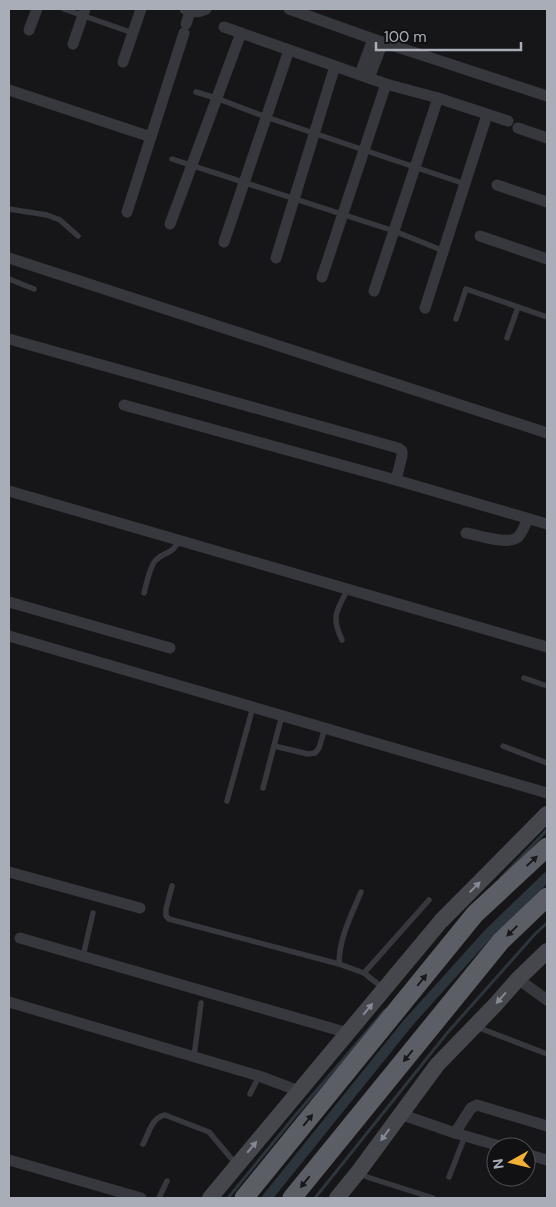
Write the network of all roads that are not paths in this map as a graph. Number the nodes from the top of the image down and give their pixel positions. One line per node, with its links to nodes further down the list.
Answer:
1 (37, 9): 9 (street)
2 (64, 9): 7 (lane)
3 (141, 9): 11 (street)
4 (206, 9): 6 (street)
5 (288, 9): 12 (street)
6 (187, 10): 29 (street)
7 (84, 12): 11 (lane); 13 (street)
8 (224, 27): 10 (street)
9 (30, 30)
10 (241, 33): 14 (street); 22 (street)
11 (133, 34): 15 (street)
12 (378, 40): 17 (street); 21 (street)
13 (73, 44)
14 (289, 50): 16 (street); 25 (street)
15 (123, 62)
16 (335, 66): 17 (street); 28 (street)
17 (364, 76): 18 (street)
18 (386, 84): 23 (street); 31 (street)
19 (9, 90): 29 (street)
20 (196, 92): 22 (lane)
21 (547, 96)
22 (216, 98): 25 (lane); 33 (street)
23 (438, 98): 24 (street); 34 (street)
24 (487, 115): 26 (street); 36 (street)
25 (266, 117): 28 (lane); 35 (street)
26 (508, 121)
27 (518, 128): 30 (street)
28 (315, 132): 31 (lane); 38 (street)
29 (151, 137): 41 (street)
30 (547, 138)
31 (364, 150): 34 (lane); 42 (street)
32 (172, 159): 33 (lane)
33 (192, 165): 35 (lane); 43 (street)
34 (415, 167): 36 (lane); 44 (street)
35 (244, 183): 38 (lane); 47 (street)
36 (465, 184): 48 (street)
37 (497, 185): 39 (street)
38 (294, 198): 42 (lane); 50 (street)
39 (547, 202)
40 (9, 209): 45 (lane)
41 (127, 212)
42 (343, 214): 44 (lane); 52 (street)
43 (170, 224)
44 (394, 231): 48 (lane); 55 (street)
45 (78, 236)
46 (480, 236): 51 (street)
47 (224, 242)
48 (444, 251): 57 (street)
49 (9, 258): 63 (street)
50 (276, 258)
51 (547, 259)
52 (322, 277)
53 (9, 279): 54 (lane)
54 (34, 289)
55 (374, 291)
56 (518, 307): 58 (lane); 59 (lane); 60 (lane)
57 (426, 308)
58 (547, 317)
59 (456, 319)
60 (507, 338)
61 (9, 339): 64 (street)
62 (124, 405): 64 (street)
63 (547, 434)
64 (396, 480): 66 (street)
65 (9, 491): 69 (street)
66 (528, 518): 67 (street); 68 (street)
67 (547, 524)
68 (466, 533)
69 (179, 540): 70 (street); 71 (lane)
70 (348, 589): 74 (lane); 75 (street)
71 (144, 593)
72 (9, 602): 76 (street)
73 (9, 636): 79 (street)
74 (342, 640)
75 (547, 647)
76 (170, 648)
77 (524, 678): 78 (lane)
78 (547, 686)
79 (253, 707): 80 (street); 87 (lane)
80 (282, 716): 81 (street); 82 (lane)
81 (325, 728): 82 (lane); 86 (street)
82 (274, 746): 85 (lane)
83 (503, 746): 84 (lane)
84 (547, 763)
85 (262, 788)
86 (547, 793)
87 (227, 800)
88 (547, 814): 103 (main road, one-way to 88)
89 (547, 847): 127 (highway, one-way to 89)
90 (9, 872): 95 (street)
91 (172, 886): 100 (lane)
92 (361, 892): 100 (lane)
93 (547, 897): 128 (highway, one-way to 128)
94 (429, 900): 101 (lane)
95 (140, 908)
96 (93, 913): 99 (lane)
97 (20, 938): 99 (street)
98 (547, 950): 102 (main road)
99 (83, 956): 108 (street)
100 (339, 964): 101 (lane)
101 (364, 973): 103 (lane)
102 (518, 979): 104 (street); 107 (main road, one-way to 107)
103 (385, 989): 108 (main road, one-way to 103)
104 (547, 1000)
105 (9, 1002): 110 (street)
106 (201, 1003): 110 (lane)
107 (474, 1026): 109 (lane); 114 (main road)
108 (348, 1033): 112 (main road)
109 (547, 1054)
110 (194, 1056): 111 (street)
111 (259, 1076): 112 (street); 113 (lane)
112 (299, 1091): 120 (main road, one-way to 112)
113 (250, 1094)
114 (400, 1114): 116 (street); 121 (main road, one-way to 121)
115 (547, 1126): 116 (street)
116 (460, 1134): 117 (street); 122 (lane)
117 (486, 1142)
118 (143, 1144): 120 (lane)
119 (9, 1160): 124 (street)
120 (237, 1166): 126 (main road)
121 (359, 1171): 129 (main road); 130 (lane)
122 (450, 1177)
123 (167, 1181): 125 (lane)
124 (141, 1198)
125 (159, 1198)
126 (210, 1198)
127 (244, 1198)
128 (292, 1198)
129 (337, 1198)
130 (433, 1198)

